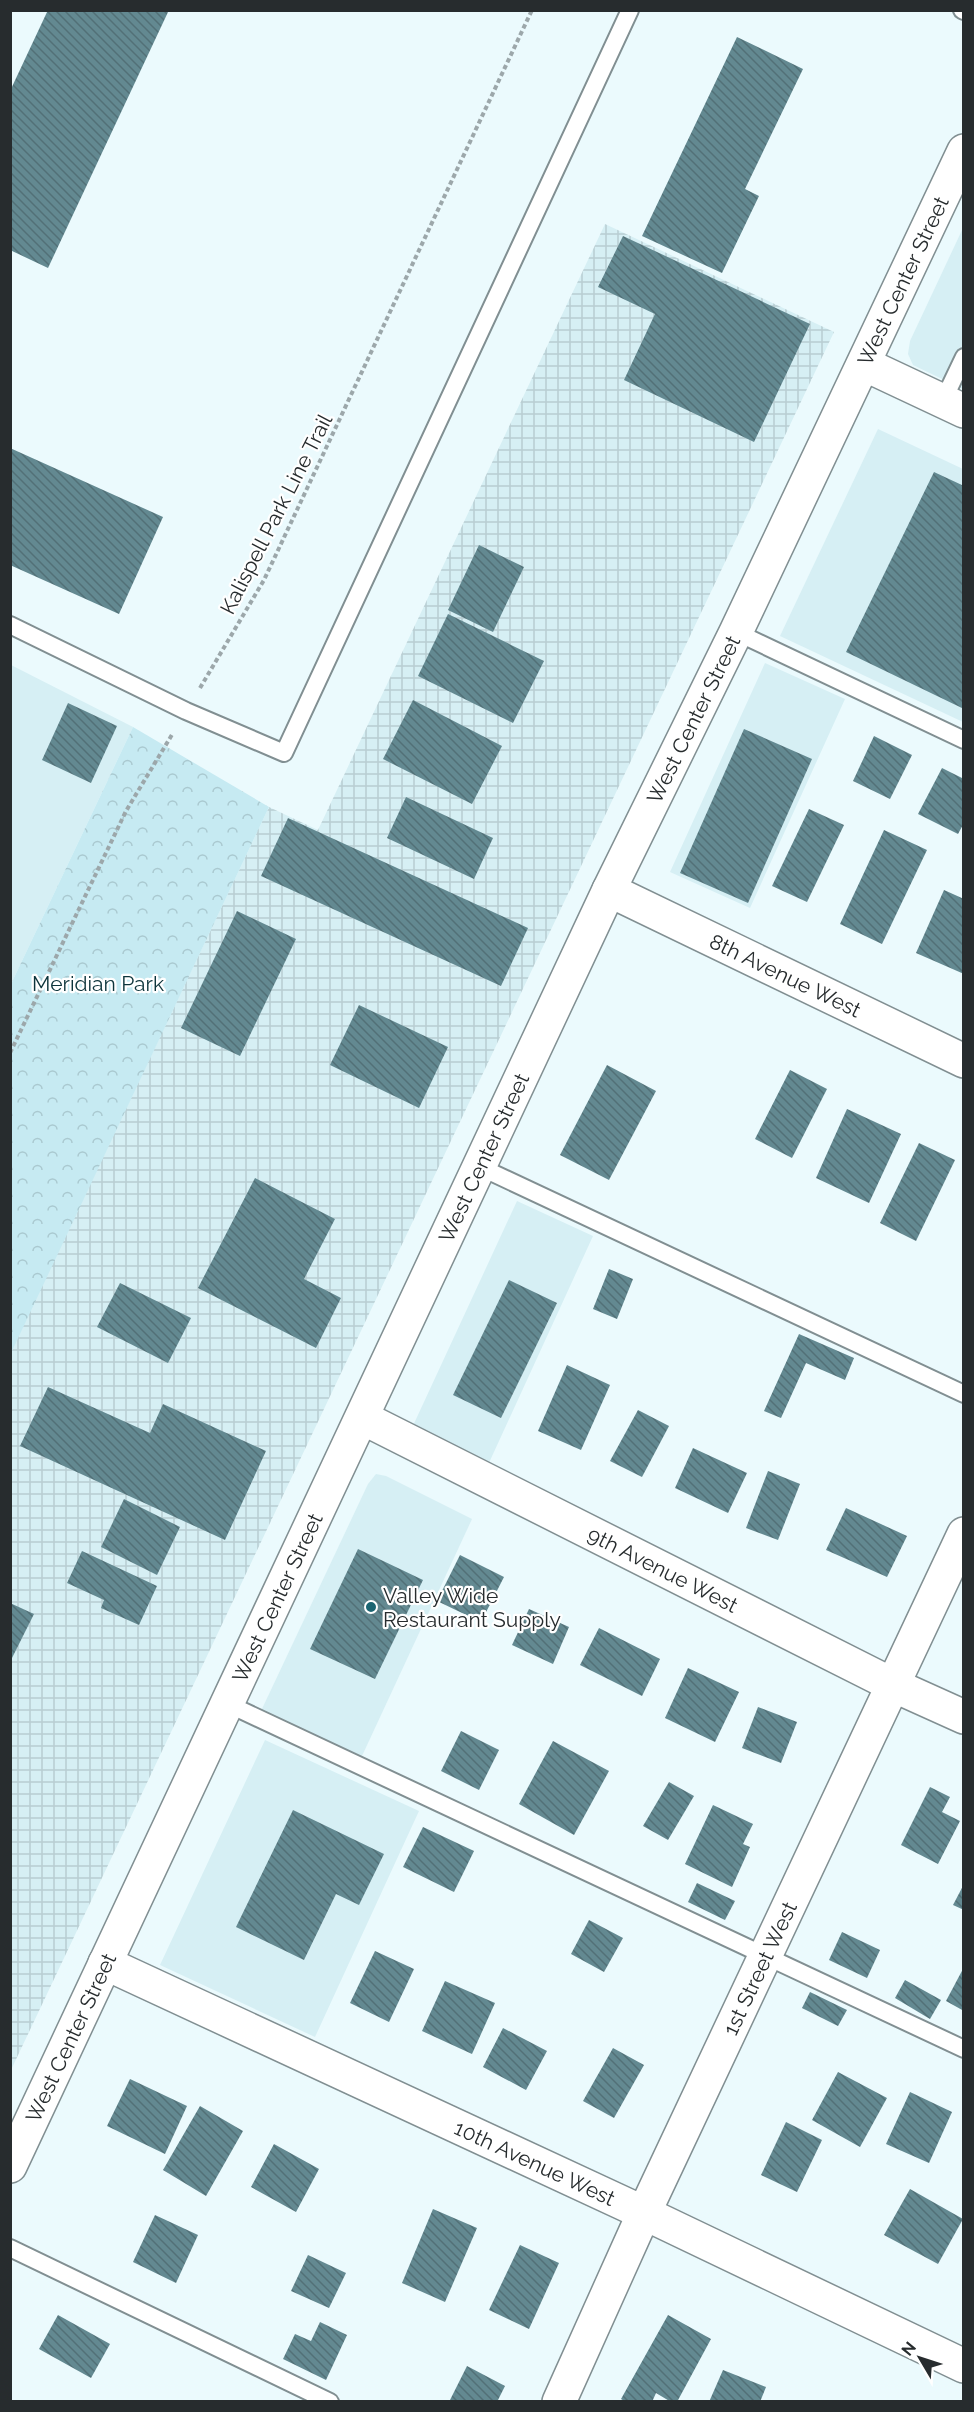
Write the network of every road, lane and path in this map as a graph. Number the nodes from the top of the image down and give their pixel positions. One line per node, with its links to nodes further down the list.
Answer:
1 (532, 10): 9 (path, Kalispell Park Line Trail)
2 (630, 10): 9 (lane)
3 (963, 151): 5 (street, West Center Street)
4 (963, 357): 6 (lane)
5 (864, 364): 6 (street); 8 (street, West Center Street)
6 (953, 406)
7 (10, 625): 9 (lane)
8 (736, 632): 10 (lane); 11 (street, West Center Street)
9 (186, 711): 12 (path, Kalispell Park Line Trail)
10 (963, 740)
11 (609, 890): 13 (street, 8th Avenue West); 14 (street, West Center Street)
12 (10, 1053)
13 (963, 1061)
14 (480, 1167): 15 (lane); 16 (street, West Center Street)
15 (963, 1394)
16 (363, 1418): 18 (street, 9th Avenue West); 19 (street, West Center Street)
17 (963, 1534): 18 (street, 1st Street West)
18 (893, 1684): 20 (street, 9th Avenue West); 21 (street, 1st Street West)
19 (228, 1704): 21 (lane); 22 (street, West Center Street)
20 (963, 1717)
21 (765, 1956): 23 (lane); 25 (street, 1st Street West)
22 (105, 1963): 24 (street, West Center Street); 25 (street, 10th Avenue West)
23 (963, 2049)
24 (10, 2166)
25 (644, 2213): 27 (street, 10th Avenue West); 29 (street, 1st Street West)
26 (10, 2248): 28 (lane)
27 (963, 2366)
28 (330, 2402)
29 (559, 2402)

